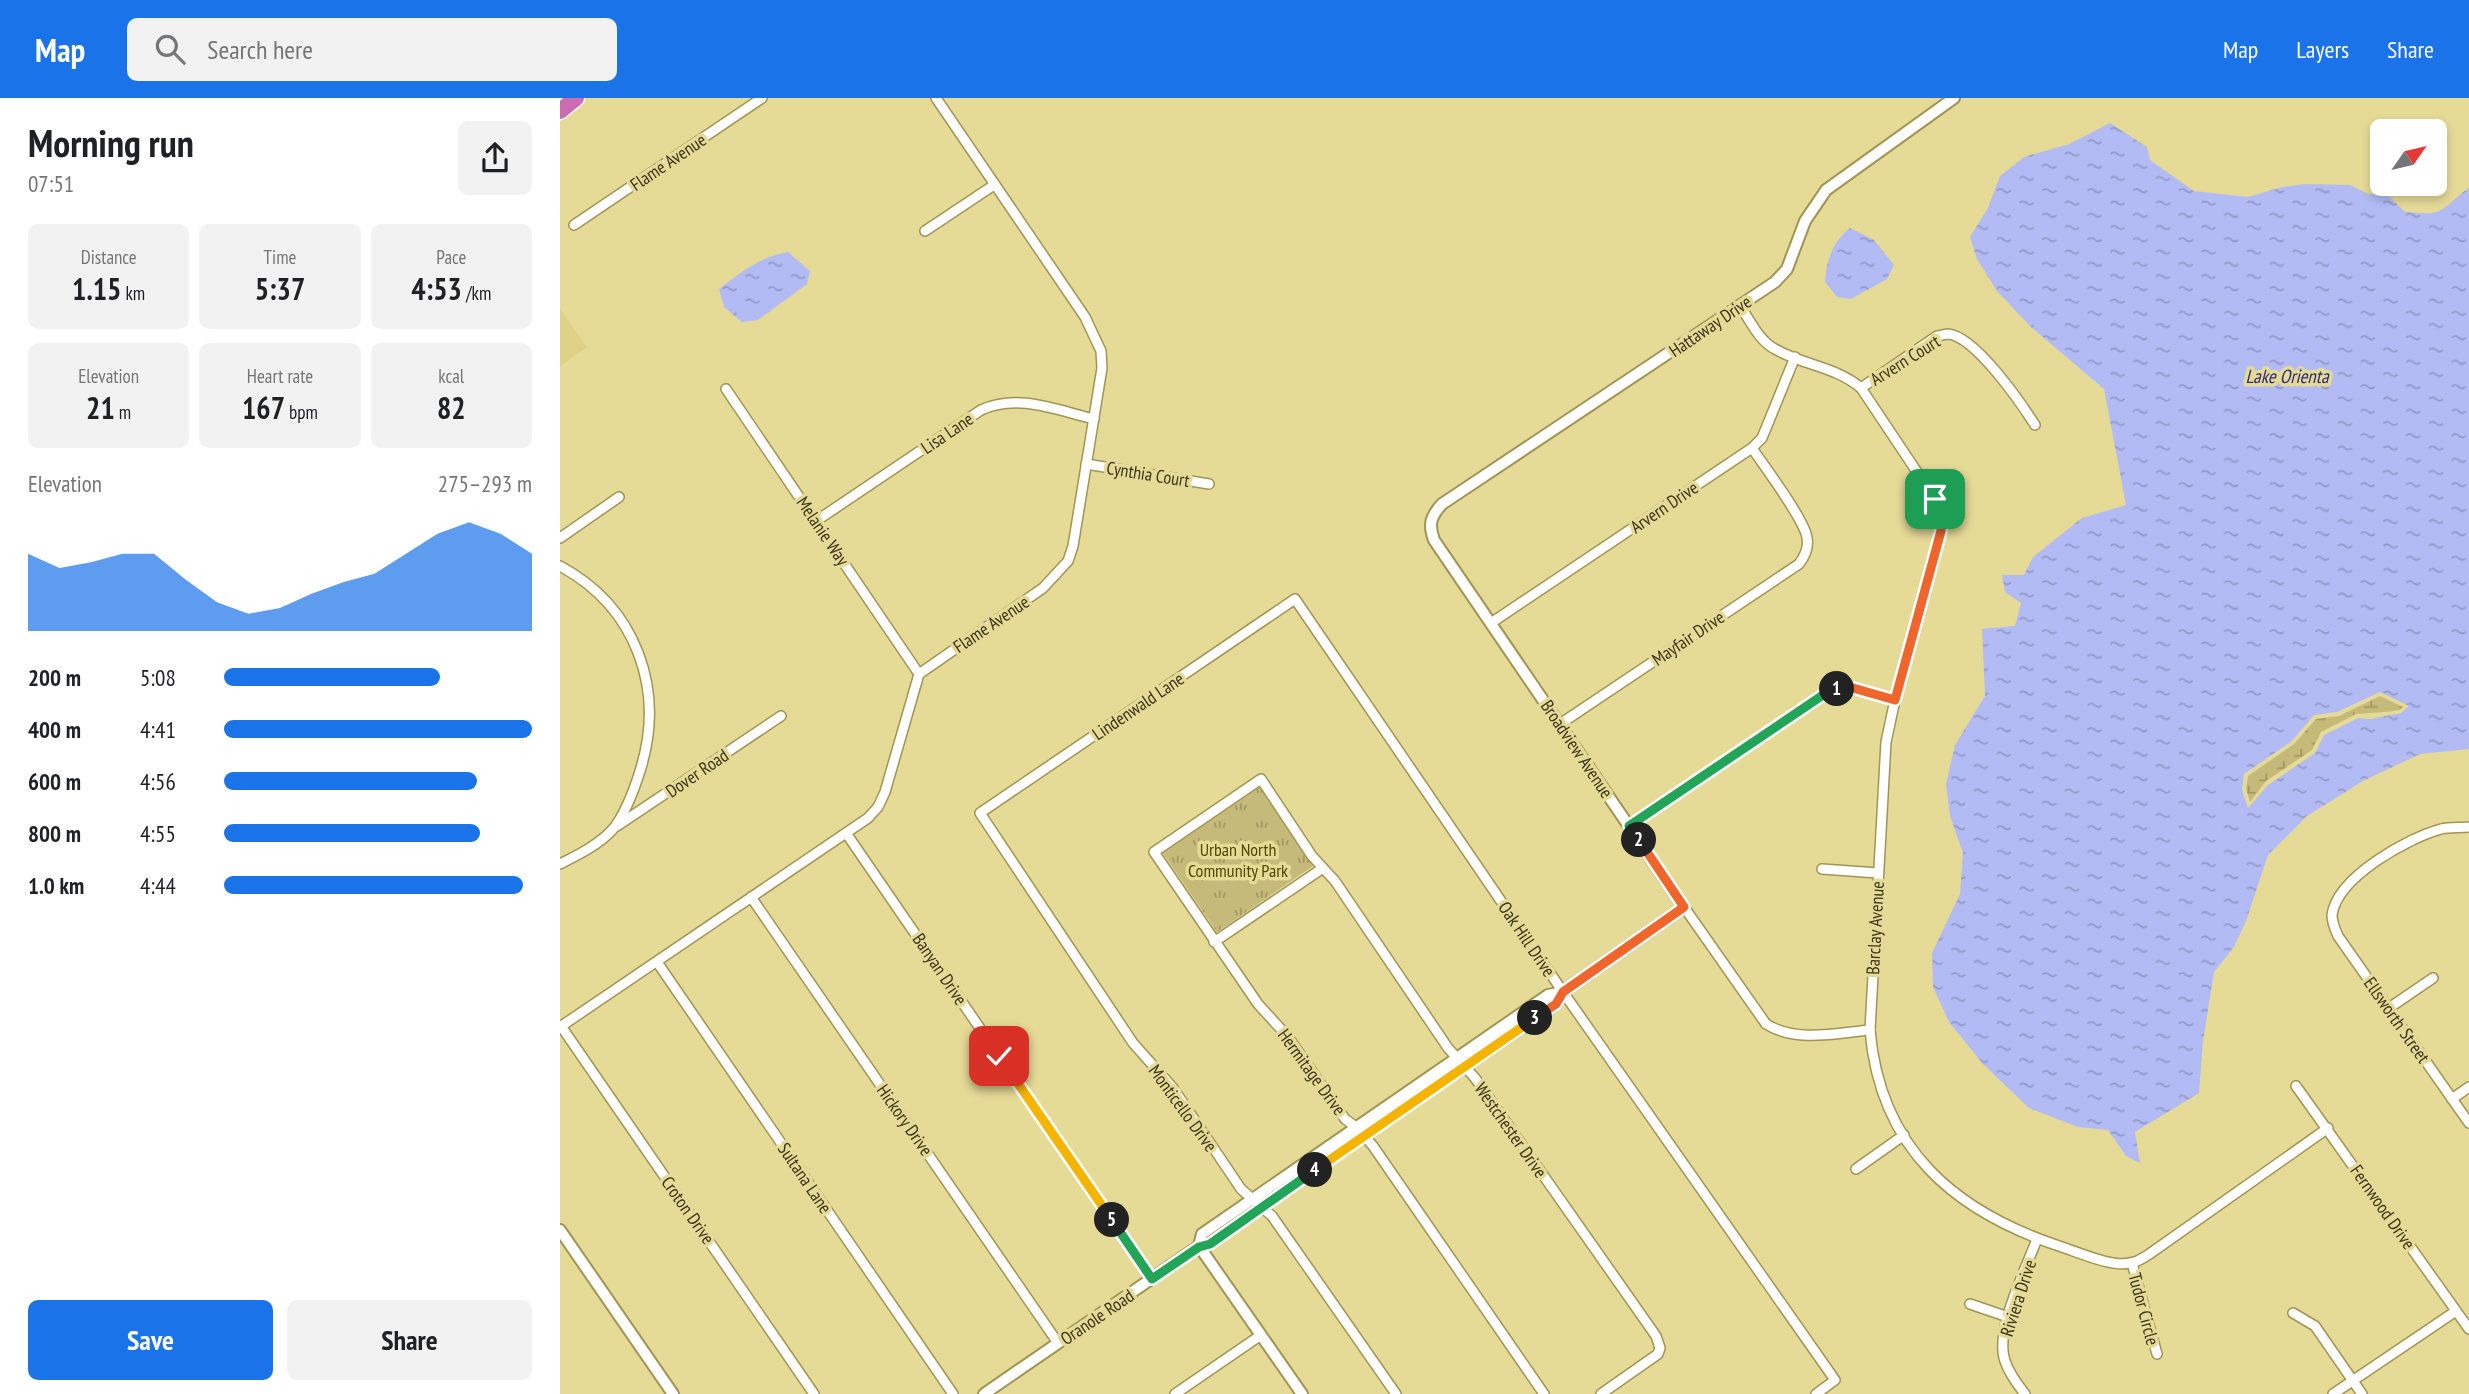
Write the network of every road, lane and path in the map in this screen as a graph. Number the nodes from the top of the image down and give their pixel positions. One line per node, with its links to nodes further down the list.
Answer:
1 (576, 98): 5 (highway)
2 (762, 98): 7 (street, Flame Avenue)
3 (936, 98): 6 (street, Flame Avenue)
4 (1954, 98): 9 (street, Hattaway Drive)
5 (560, 111)
6 (994, 185): 8 (street); 13 (street, Flame Avenue)
7 (574, 225)
8 (925, 231)
9 (1740, 306): 10 (street, Barclay Avenue); 19 (street, Hattaway Drive)
10 (1795, 357): 11 (street, Barclay Avenue); 15 (street, Arvern Drive)
11 (1861, 388): 14 (street, Arvern Court); 26 (street, Barclay Avenue)
12 (726, 389): 20 (street, Melanie Way)
13 (1094, 419): 16 (street, Flame Avenue); 20 (street, Lisa Lane)
14 (2035, 425)
15 (1752, 448): 24 (street, Arvern Drive); 28 (street, Mayfair Drive)
16 (1086, 464): 17 (street, Cynthia Court); 25 (street, Flame Avenue)
17 (1209, 484)
18 (619, 497): 21 (street)
19 (1430, 520): 24 (street, Broadview Avenue)
20 (816, 521): 25 (street, Melanie Way)
21 (560, 538)
22 (560, 566): 32 (street)
23 (1295, 599): 29 (street, Lindenwald Lane); 44 (street, Oak Hill Drive)
24 (1491, 623): 28 (street, Broadview Avenue)
25 (919, 674): 33 (street)
26 (1895, 700): 30 (street); 38 (street, Barclay Avenue)
27 (781, 716): 32 (street, Dover Road)
28 (1560, 724): 30 (street, Broadview Avenue)
29 (980, 813): 58 (street, Monticello Drive)
30 (1629, 826): 40 (street, Broadview Avenue)
31 (2469, 827): 45 (street, Ellsworth Street)
32 (612, 829): 35 (street, Dover Road)
33 (846, 833): 39 (street); 63 (street, Banyan Drive)
34 (1154, 852): 36 (street, Westchester Drive); 41 (street, Hermitage Drive)
35 (560, 864)
36 (1323, 868): 41 (street); 48 (street, Westchester Drive)
37 (1822, 869): 38 (street)
38 (1878, 873): 47 (street, Barclay Avenue)
39 (751, 897): 42 (street); 70 (street, Hickory Drive)
40 (1684, 907): 44 (street); 47 (street, Broadview Avenue)
41 (1214, 942): 53 (street, Hermitage Drive)
42 (657, 962): 46 (street); 75 (street, Sultana Lane)
43 (2433, 978): 45 (street)
44 (1563, 992): 48 (street); 82 (street, Oak Hill Drive)
45 (2389, 1008): 51 (street, Ellsworth Street)
46 (561, 1027): 74 (street, Croton Drive)
47 (1870, 1030): 55 (street, Barclay Avenue)
48 (1461, 1063): 53 (street); 56 (street); 81 (street, Westchester Drive)
49 (2296, 1086): 54 (street, Fernwood Drive)
50 (2469, 1087): 51 (street)
51 (2452, 1099): 52 (street, Ellsworth Street)
52 (2469, 1123)
53 (1356, 1127): 56 (street, Hermitage Drive); 58 (street)
54 (2328, 1128): 62 (street); 65 (street, Fernwood Drive)
55 (1904, 1135): 57 (street); 60 (street, Barclay Avenue)
56 (1364, 1136): 58 (street); 80 (street, Hermitage Drive)
57 (1856, 1170)
58 (1257, 1202): 61 (street, Oranole Road); 79 (street, Monticello Drive)
59 (560, 1230): 73 (street)
60 (2038, 1239): 62 (street, Barclay Avenue); 67 (street, Riviera Drive)
61 (1199, 1247): 63 (street, Oranole Road); 69 (street)
62 (2132, 1263): 71 (street, Tudor Circle)
63 (1152, 1279): 70 (street, Oranole Road)
64 (1970, 1304): 67 (street)
65 (2456, 1311): 68 (street, Fernwood Drive); 72 (street)
66 (2292, 1313): 72 (street)
67 (2008, 1317): 83 (street, Riviera Drive)
68 (2469, 1329)
69 (1261, 1335): 77 (street); 78 (street)
70 (1058, 1343): 76 (street, Oranole Road)
71 (2157, 1354)
72 (2353, 1381): 84 (street); 85 (street)
73 (673, 1394)
74 (814, 1394)
75 (953, 1394)
76 (984, 1394)
77 (1175, 1394)
78 (1302, 1394)
79 (1396, 1394)
80 (1544, 1394)
81 (1601, 1394)
82 (1816, 1394)
83 (2025, 1394)
84 (2333, 1394)
85 (2362, 1394)

